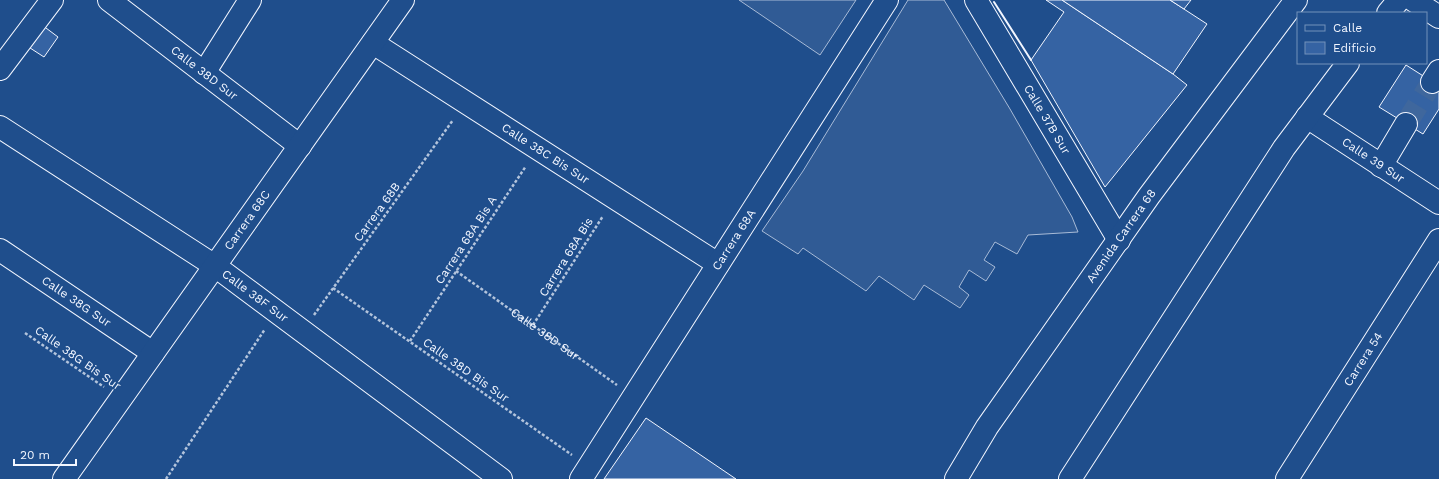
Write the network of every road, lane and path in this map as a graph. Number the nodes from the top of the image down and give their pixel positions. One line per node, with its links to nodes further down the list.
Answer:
1 (52, 0): 14 (street)
2 (109, 0): 15 (street, Calle 38D Sur)
3 (250, 0): 15 (street)
4 (403, 0): 12 (street, Carrera 68C)
5 (887, 0): 28 (street, Carrera 68A)
6 (976, 0): 25 (street, Calle 37B Sur)
7 (1296, 0): 25 (street, Avenida Carrera 68)
8 (1399, 0): 10 (street)
9 (1413, 0): 11 (street)
10 (1389, 12)
11 (1439, 17)
12 (373, 43): 16 (street, Calle 38C Bis Sur); 20 (street, Carrera 68C)
13 (1347, 64): 17 (street)
14 (0, 69)
15 (204, 73): 20 (street, Calle 38D Sur)
16 (466, 103): 21 (street, Calle 38C Bis Sur); 31 (path, Carrera 68B)
17 (1307, 117): 22 (street, Calle 39 Sur); 45 (street)
18 (1406, 124): 22 (street)
19 (0, 127): 29 (street, Calle 38F Sur)
20 (300, 146): 29 (street, Carrera 68C)
21 (537, 148): 23 (street, Calle 38C Bis Sur); 30 (path, Carrera 68A Bis A)
22 (1381, 166): 24 (street, Calle 39 Sur)
23 (614, 198): 28 (street, Calle 38C Bis Sur); 33 (path, Carrera 68A Bis)
24 (1439, 203)
25 (1119, 240): 41 (street, Avenida Carrera 68)
26 (1439, 240): 46 (street, Carrera 54)
27 (0, 250): 37 (street, Calle 38G Sur)
28 (718, 264): 38 (street, Carrera 68A)
29 (215, 266): 32 (street, Calle 38F Sur); 37 (street, Carrera 68C)
30 (456, 271): 33 (path, Calle 38D Sur); 36 (path, Carrera 68A Bis A)
31 (333, 288): 34 (path, Carrera 68B); 36 (path, Calle 38D Bis Sur)
32 (276, 312): 34 (street, Calle 38F Sur); 43 (path)
33 (533, 325): 38 (path, Calle 38D Sur)
34 (302, 331): 44 (street, Calle 38F Sur)
35 (25, 333): 39 (path, Calle 38G Bis Sur)
36 (410, 342): 40 (path, Calle 38D Bis Sur)
37 (153, 353): 39 (street, Carrera 68C)
38 (634, 397): 40 (street, Carrera 68A)
39 (121, 398): 42 (street, Carrera 68C)
40 (585, 473)
41 (959, 478)
42 (64, 479)
43 (166, 479)
44 (500, 479)
45 (1070, 479)
46 (1287, 479)

